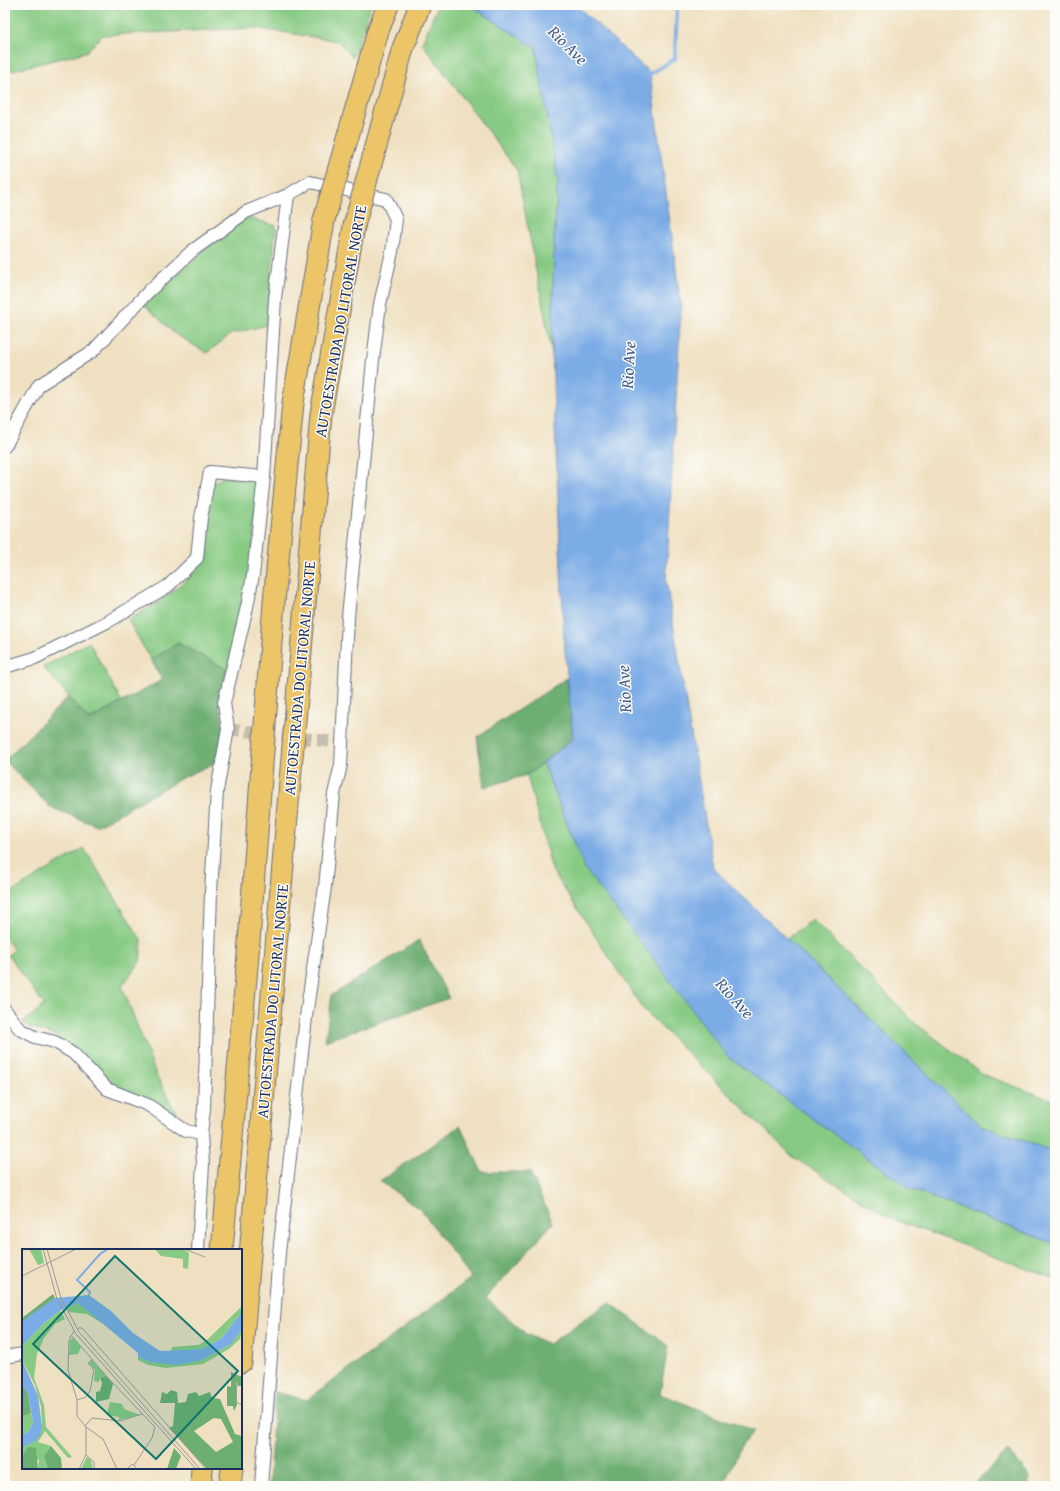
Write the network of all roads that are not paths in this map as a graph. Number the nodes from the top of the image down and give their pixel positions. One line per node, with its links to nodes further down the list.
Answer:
1 (388, 5): 10 (highway, AUTOESTRADA DO LITORAL NORTE, bridge)
2 (420, 5): 11 (highway, AUTOESTRADA DO LITORAL NORTE, bridge)
3 (288, 195): 4 (street); 5 (street); 18 (street)
4 (5, 446)
5 (264, 478): 6 (street); 8 (street)
6 (5, 667)
7 (5, 1010): 8 (street)
8 (201, 1134): 9 (street)
9 (198, 1249)
10 (222, 1249)
11 (242, 1350)
12 (22, 1354): 13 (street)
13 (5, 1357)
14 (202, 1469): 16 (highway)
15 (232, 1469): 17 (highway)
16 (201, 1486)
17 (230, 1486)
18 (261, 1486)

